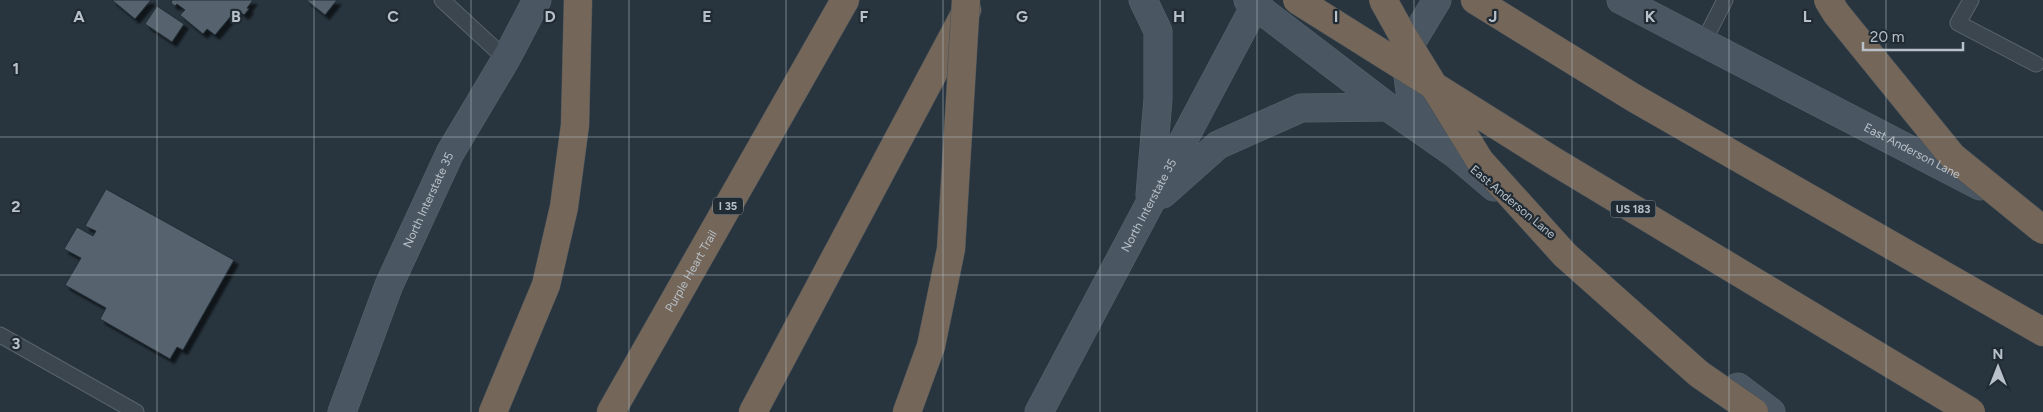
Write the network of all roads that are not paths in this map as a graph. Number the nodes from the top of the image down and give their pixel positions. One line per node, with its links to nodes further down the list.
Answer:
1 (442, 0): 18 (lane)
2 (537, 0): 18 (main road, North Interstate 35)
3 (578, 0): 28 (highway)
4 (845, 0): 29 (highway, Purple Heart Trail / I 35)
5 (966, 0): 31 (highway, bridge)
6 (972, 0): 30 (highway)
7 (1143, 0): 22 (main road)
8 (1298, 0): 35 (highway, US 183, bridge)
9 (1383, 0): 33 (highway, bridge)
10 (1437, 0): 21 (main road)
11 (1475, 0): 24 (highway)
12 (1621, 0): 17 (main road, East Anderson Lane)
13 (1725, 0): 17 (lane)
14 (1828, 0): 23 (highway, bridge)
15 (1971, 0): 19 (lane)
16 (1254, 2): 20 (main road, East Anderson Lane); 22 (main road, North Interstate 35)
17 (1703, 43): 23 (main road, East Anderson Lane)
18 (506, 59): 27 (main road, North Interstate 35)
19 (2036, 64)
20 (1388, 107): 21 (main road, East Anderson Lane); 22 (main road)
21 (1454, 154): 34 (main road, East Anderson Lane)
22 (1149, 207): 32 (main road, North Interstate 35)
23 (2042, 219)
24 (2043, 332)
25 (0, 336): 26 (lane)
26 (136, 412)
27 (342, 412)
28 (493, 412)
29 (611, 412)
30 (753, 412)
31 (907, 412)
32 (1039, 412)
33 (1754, 412)
34 (1771, 412)
35 (1971, 412)

